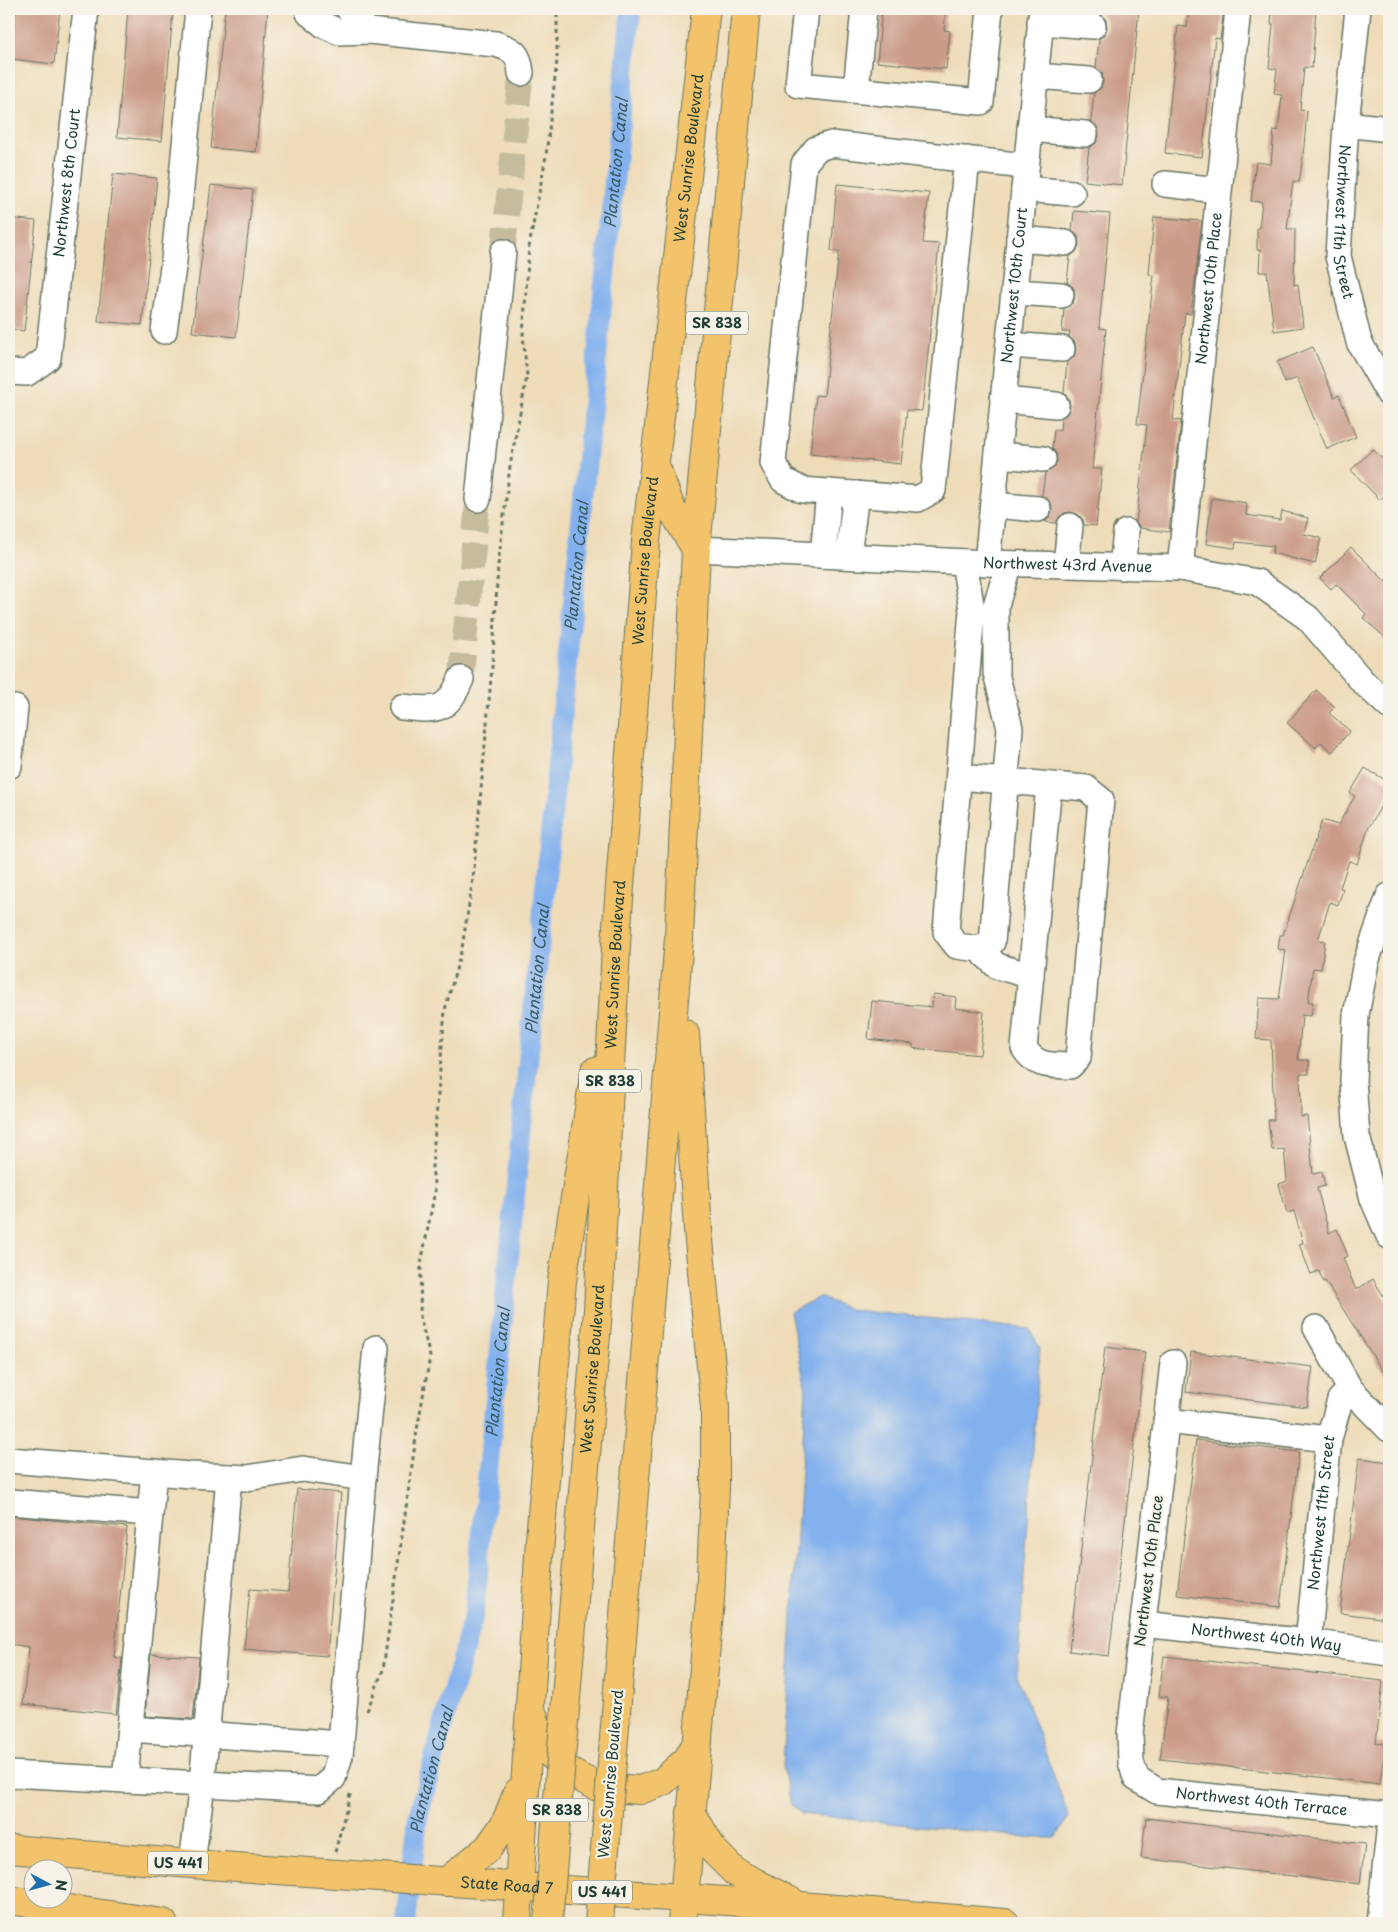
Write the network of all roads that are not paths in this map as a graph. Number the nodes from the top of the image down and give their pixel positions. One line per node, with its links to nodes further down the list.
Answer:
1 (86, 9): 36 (street, Northwest 8th Court)
2 (198, 9): 33 (street)
3 (308, 9): 14 (street)
4 (349, 9): 14 (street)
5 (706, 9): 42 (main road, West Sunrise Boulevard / SR 838)
6 (746, 9): 50 (main road, West Sunrise Boulevard / SR 838)
7 (806, 9): 18 (street)
8 (864, 9): 18 (street)
9 (990, 9): 18 (street)
10 (1238, 9): 26 (street, Northwest 10th Place)
11 (1358, 9): 19 (street, Northwest 11th Street)
12 (1041, 15): 13 (street); 16 (street, Northwest 10th Court)
13 (1092, 26)
14 (369, 31): 15 (street)
15 (521, 72)
16 (1035, 76): 17 (street); 21 (street, Northwest 10th Court)
17 (1089, 80)
18 (856, 90)
19 (1346, 124): 20 (street); 37 (street, Northwest 11th Street)
20 (1389, 128)
21 (1030, 129): 22 (street); 24 (street, Northwest 10th Court)
22 (1085, 134)
23 (967, 159): 24 (street); 43 (street); 44 (street)
24 (1025, 177): 27 (street); 28 (street, Northwest 10th Court)
25 (1165, 184): 26 (street)
26 (1218, 190): 56 (street, Northwest 10th Place)
27 (1072, 193)
28 (1019, 239): 29 (street); 31 (street, Northwest 10th Court)
29 (1065, 243)
30 (503, 252): 45 (street)
31 (1014, 292): 32 (street); 34 (street, Northwest 10th Court)
32 (1061, 295)
33 (164, 331)
34 (1009, 345): 35 (street); 38 (street, Northwest 10th Court)
35 (1062, 349)
36 (9, 372)
37 (1389, 394)
38 (1003, 400): 39 (street); 40 (street, Northwest 10th Court)
39 (1056, 405)
40 (998, 455): 41 (street); 46 (street, Northwest 10th Court)
41 (1043, 459)
42 (655, 464): 50 (main road); 68 (main road, West Sunrise Boulevard / SR 838)
43 (829, 492): 44 (street); 51 (street)
44 (856, 494): 52 (street)
45 (478, 499)
46 (993, 505): 47 (street); 53 (street, Northwest 10th Court)
47 (1038, 509)
48 (1070, 526): 54 (street)
49 (1126, 532): 55 (street)
50 (696, 549): 51 (street, Northwest 43rd Avenue); 69 (main road, West Sunrise Boulevard / SR 838)
51 (823, 555): 52 (street, Northwest 43rd Avenue)
52 (848, 556): 53 (street, Northwest 43rd Avenue)
53 (987, 563): 54 (street, Northwest 43rd Avenue); 57 (street); 58 (street)
54 (1066, 565): 55 (street, Northwest 43rd Avenue)
55 (1122, 567): 56 (street, Northwest 43rd Avenue)
56 (1180, 568): 60 (street, Northwest 43rd Avenue)
57 (968, 671): 58 (street); 64 (street)
58 (996, 673): 65 (street)
59 (461, 679): 61 (street)
60 (1389, 706)
61 (402, 707)
62 (12, 708): 63 (street)
63 (9, 766)
64 (959, 777): 65 (street); 70 (street)
65 (1006, 781): 66 (street); 70 (street)
66 (1049, 785): 71 (street); 71 (street)
67 (1389, 896): 72 (street)
68 (617, 926): 89 (main road); 111 (main road, West Sunrise Boulevard / SR 838, bridge)
69 (679, 938): 92 (main road); 112 (main road, West Sunrise Boulevard / SR 838, bridge)
70 (979, 949): 71 (street)
71 (1031, 976)
72 (1389, 1236)
73 (1316, 1328): 76 (street)
74 (376, 1348): 83 (street)
75 (1173, 1363): 77 (street, Northwest 10th Place)
76 (1350, 1389): 78 (street); 79 (street, Northwest 11th Street)
77 (1166, 1421): 79 (street); 86 (street, Northwest 10th Place)
78 (1389, 1430)
79 (1329, 1438): 87 (street, Northwest 11th Street)
80 (9, 1460): 81 (street)
81 (154, 1472): 82 (street); 85 (street)
82 (229, 1477): 83 (street); 91 (street)
83 (363, 1478): 93 (street)
84 (9, 1502): 85 (street)
85 (150, 1514): 90 (street)
86 (1143, 1624): 87 (street, Northwest 40th Way); 96 (street, Northwest 10th Place)
87 (1308, 1642): 88 (street, Northwest 40th Way)
88 (1389, 1653)
89 (530, 1704): 92 (main road); 95 (main road)
90 (130, 1729): 91 (street); 97 (street)
91 (207, 1734): 93 (street); 98 (street)
92 (698, 1741): 99 (main road)
93 (341, 1744): 98 (street)
94 (9, 1774): 97 (street)
95 (525, 1776): 104 (main road); 105 (main road)
96 (1136, 1778): 100 (street, Northwest 40th Terrace)
97 (125, 1780): 98 (street)
98 (202, 1784): 103 (street)
99 (691, 1812): 107 (main road); 108 (main road)
100 (1389, 1815)
101 (1389, 1833): 114 (street)
102 (9, 1849): 103 (main road, State Road 7 / US 441)
103 (192, 1864): 104 (main road, State Road 7 / US 441)
104 (446, 1882): 105 (main road, State Road 7 / US 441)
105 (520, 1886): 108 (main road, State Road 7 / US 441); 110 (main road)
106 (9, 1900): 109 (main road)
107 (800, 1906): 108 (main road, State Road 7 / US 441); 113 (main road, State Road 7 / US 441)
108 (683, 1911)
109 (163, 1923)
110 (517, 1923)
111 (548, 1923)
112 (599, 1923)
113 (1005, 1923)
114 (1378, 1923)

